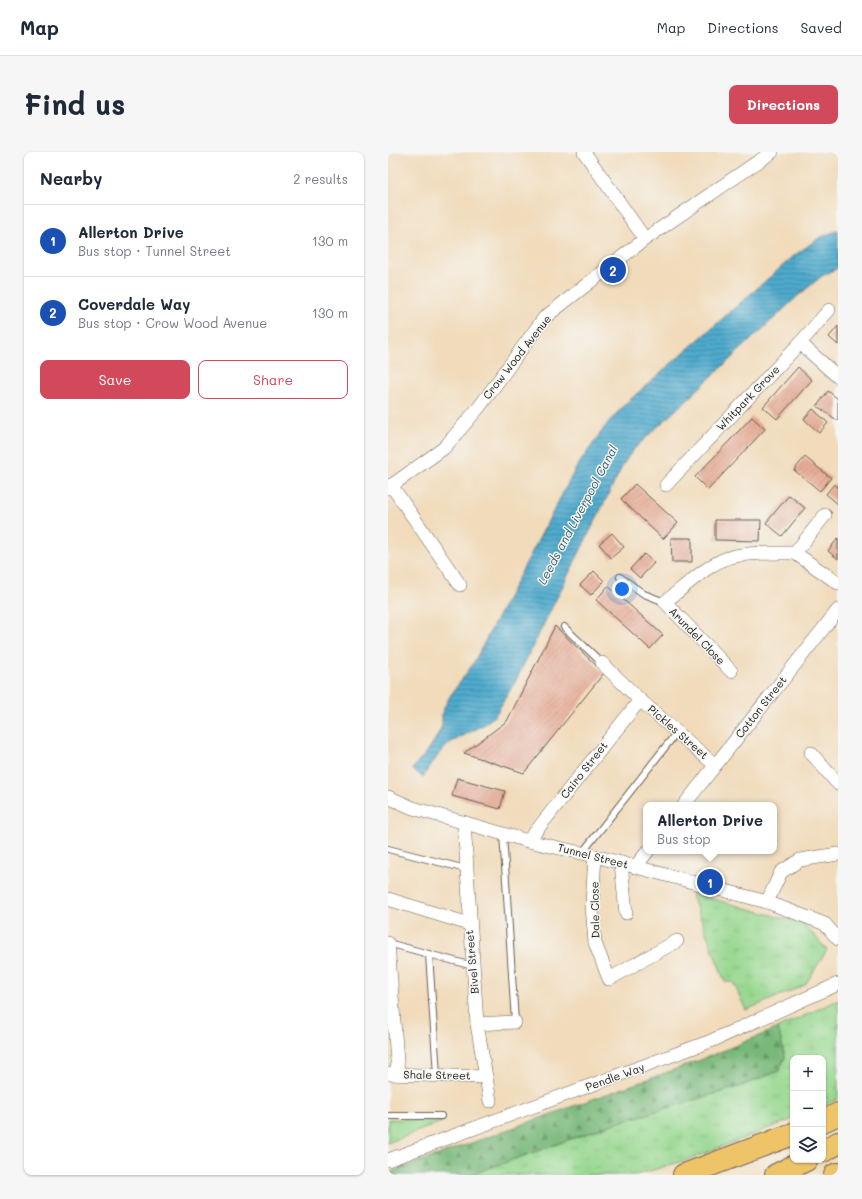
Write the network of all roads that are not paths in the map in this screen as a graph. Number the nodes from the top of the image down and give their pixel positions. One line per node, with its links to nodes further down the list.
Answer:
1 (584, 152): 3 (street)
2 (772, 152): 3 (street, Crow Wood Avenue)
3 (645, 239): 8 (street, Crow Wood Avenue)
4 (829, 310): 5 (street, Whitpark Grove)
5 (800, 343): 6 (street); 7 (street, Whitpark Grove)
6 (838, 377)
7 (666, 485)
8 (390, 486): 13 (street)
9 (825, 515): 10 (street)
10 (795, 553): 12 (street); 14 (street, Arundel Close)
11 (620, 577): 14 (lane)
12 (838, 583)
13 (460, 585)
14 (664, 602): 18 (street, Arundel Close)
15 (838, 610): 22 (street, Cotton Street)
16 (564, 627): 17 (lane)
17 (602, 663): 19 (street, Pickles Street)
18 (731, 671)
19 (640, 700): 20 (street, Pickles Street); 28 (street, Cairo Street)
20 (677, 732): 22 (street, Pickles Street); 32 (lane)
21 (811, 753): 23 (street)
22 (715, 764): 25 (street, Cotton Street)
23 (838, 784)
24 (388, 797): 26 (street, Tunnel Street)
25 (686, 802)
26 (464, 822): 27 (street, Tunnel Street); 35 (street, Bivel Street)
27 (503, 834): 28 (street, Tunnel Street); 46 (lane)
28 (528, 841): 32 (street, Tunnel Street)
29 (388, 849): 35 (lane)
30 (646, 854): 34 (street)
31 (838, 854): 37 (street)
32 (588, 855): 33 (street, Tunnel Street); 41 (street, Dale Close)
33 (621, 863): 34 (street, Tunnel Street); 38 (street)
34 (636, 867): 37 (street, Tunnel Street)
35 (466, 869): 39 (street, Bivel Street)
36 (388, 899): 39 (street)
37 (768, 902): 40 (street, Tunnel Street)
38 (626, 913)
39 (469, 924): 44 (street, Bivel Street)
40 (838, 939)
41 (677, 940)
42 (388, 943): 43 (lane); 48 (street)
43 (429, 954): 44 (lane); 49 (lane)
44 (473, 966): 47 (street, Bivel Street)
45 (838, 984): 59 (street, Pendle Way)
46 (515, 1022): 47 (street)
47 (477, 1024): 50 (street, Bivel Street)
48 (393, 1074): 49 (street, Shale Street)
49 (437, 1075): 50 (street, Shale Street)
50 (486, 1077): 51 (street, Bivel Street)
51 (490, 1101)
52 (838, 1114): 55 (highway)
53 (388, 1116): 54 (lane)
54 (441, 1116)
55 (826, 1120)
56 (790, 1135): 62 (highway)
57 (838, 1143): 58 (highway)
58 (826, 1149)
59 (388, 1160)
60 (800, 1163): 63 (highway)
61 (838, 1174): 64 (highway)
62 (684, 1175)
63 (776, 1175)
64 (835, 1175)

